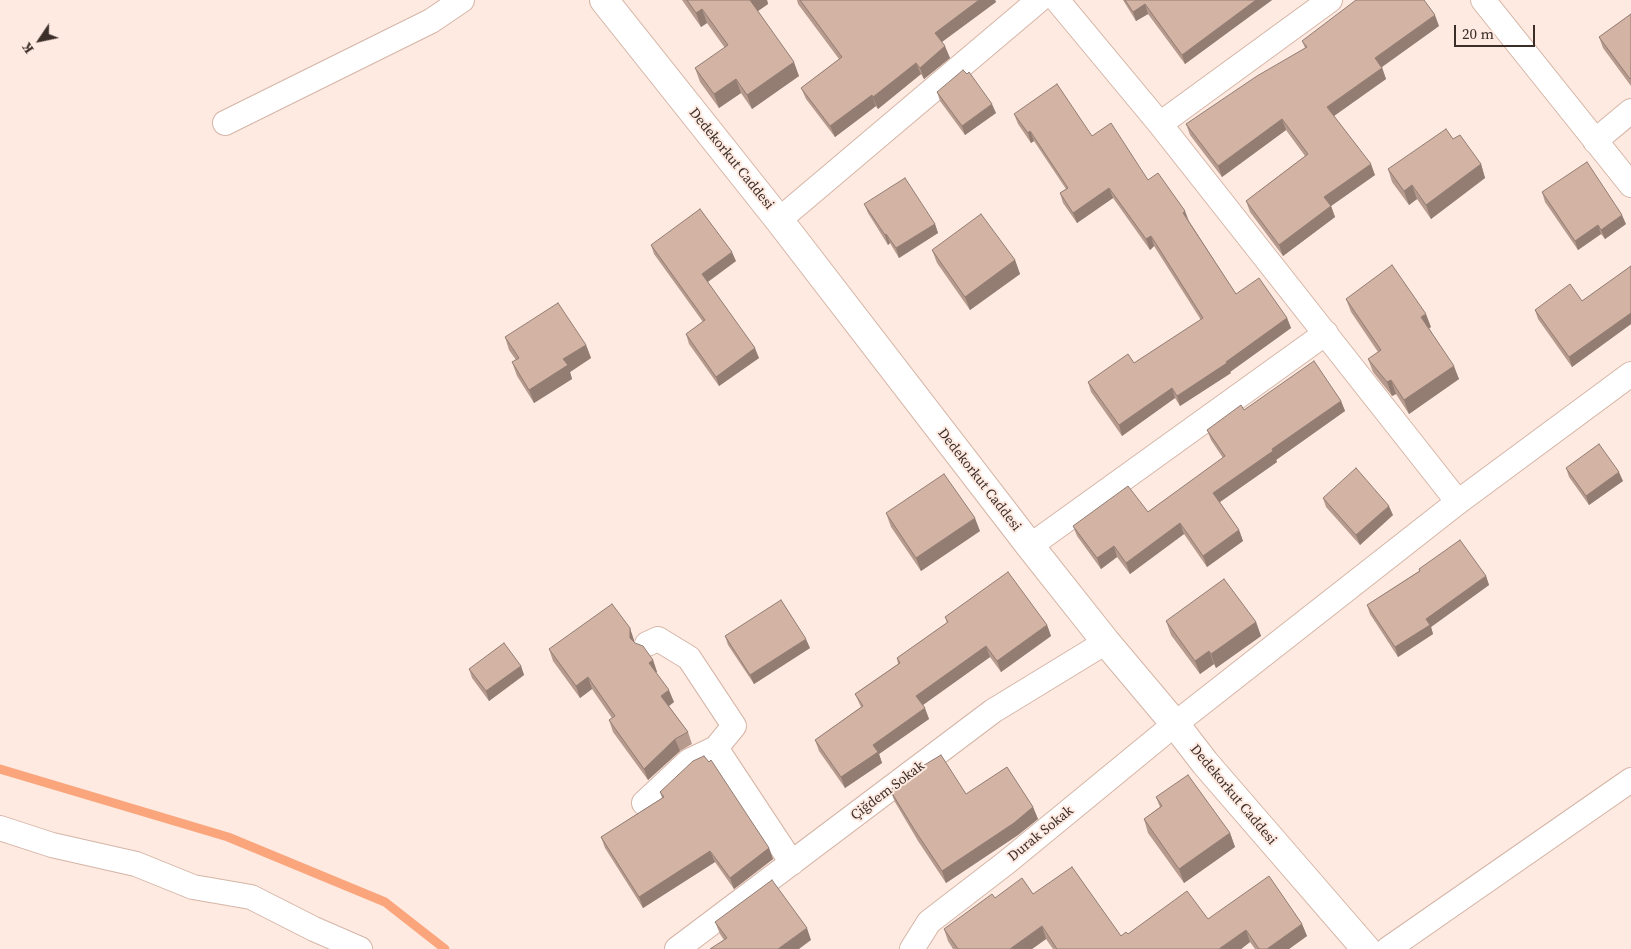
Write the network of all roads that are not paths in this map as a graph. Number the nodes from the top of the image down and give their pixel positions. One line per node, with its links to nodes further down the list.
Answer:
1 (462, 0): 8 (street)
2 (604, 0): 12 (street, Dedekorkut Caddesi)
3 (1039, 0): 12 (street)
4 (1057, 0): 9 (street)
5 (1330, 0): 9 (street)
6 (1483, 0): 10 (street)
7 (1631, 110): 10 (street)
8 (225, 123)
9 (1160, 124): 13 (street)
10 (1596, 141): 11 (street)
11 (1631, 185)
12 (780, 220): 16 (street, Dedekorkut Caddesi)
13 (1326, 333): 15 (street); 16 (street)
14 (1631, 374): 15 (street, Durak Sokak)
15 (1458, 502): 19 (street, Durak Sokak)
16 (1030, 546): 17 (street, Dedekorkut Caddesi)
17 (1106, 642): 19 (street, Dedekorkut Caddesi); 24 (street, Çiğdem Sokak)
18 (647, 644): 20 (street)
19 (1175, 724): 25 (street, Dedekorkut Caddesi); 28 (street, Durak Sokak)
20 (716, 748): 22 (street); 24 (street)
21 (1631, 780): 29 (street)
22 (644, 803)
23 (0, 828): 26 (street)
24 (792, 863): 27 (street, Çiğdem Sokak)
25 (1356, 946)
26 (360, 949)
27 (676, 949)
28 (912, 949)
29 (1388, 949)

